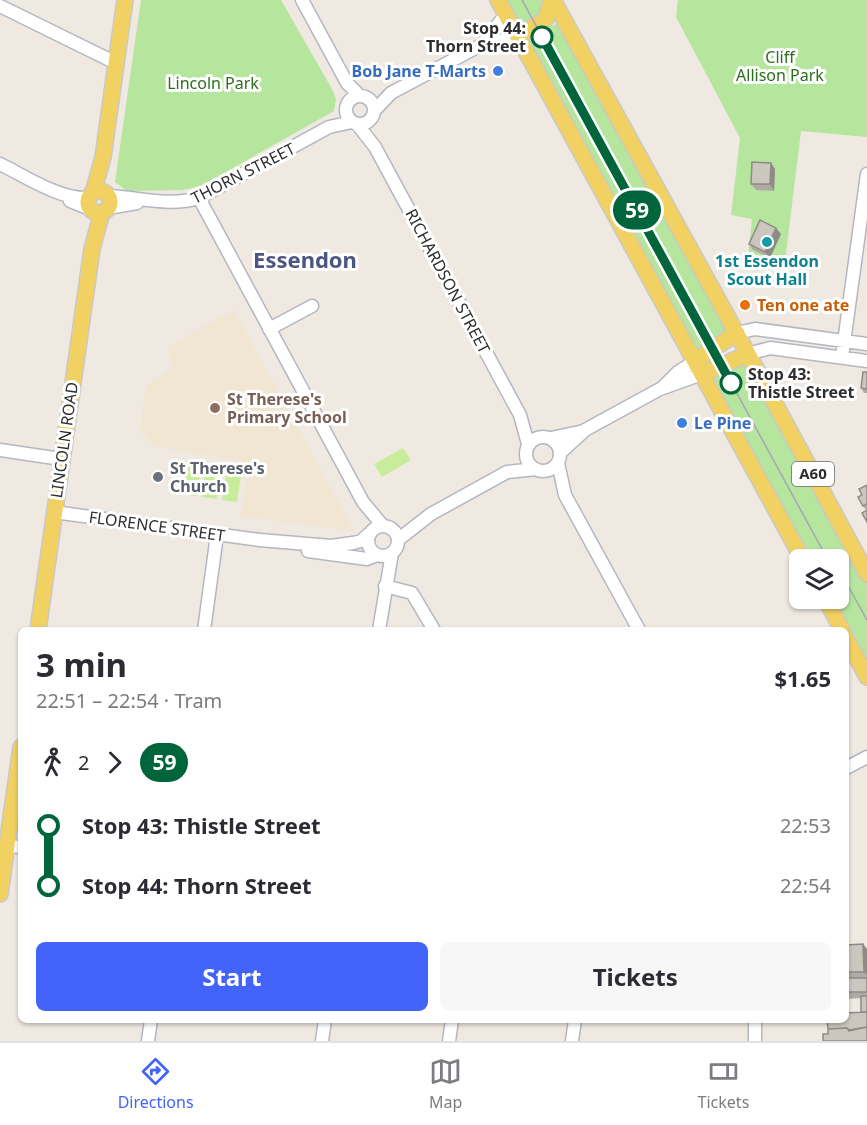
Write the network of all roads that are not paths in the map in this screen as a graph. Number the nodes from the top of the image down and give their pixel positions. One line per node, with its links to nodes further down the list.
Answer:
1 (125, 0): 9 (main road, LINCOLN ROAD)
2 (302, 0): 11 (street)
3 (498, 0): 6 (main road)
4 (552, 0): 7 (main road); 22 (main road, A60)
5 (0, 6): 9 (street)
6 (506, 14): 7 (main road); 8 (street)
7 (518, 36): 8 (street); 28 (main road)
8 (483, 44): 10 (street)
9 (116, 63): 19 (main road, LINCOLN ROAD)
10 (391, 93): 11 (street); 12 (street)
11 (355, 101): 12 (street, RICHARDSON STREET); 13 (street, RICHARDSON STREET); 14 (street, THORN STREET)
12 (372, 116): 13 (street, THORN STREET); 15 (street, RICHARDSON STREET)
13 (354, 123): 14 (street, THORN STREET); 15 (street, RICHARDSON STREET)
14 (329, 128): 18 (street, THORN STREET)
15 (375, 147): 29 (street, RICHARDSON STREET)
16 (0, 164): 19 (street)
17 (867, 174): 23 (street)
18 (199, 198): 19 (street, THORN STREET); 21 (street)
19 (98, 203): 35 (main road, LINCOLN ROAD)
20 (312, 306): 21 (street)
21 (269, 329): 41 (street)
22 (737, 333): 23 (street); 25 (main road, A60); 28 (main road)
23 (844, 340): 24 (street); 26 (street)
24 (867, 344)
25 (748, 354): 26 (street); 28 (main road); 48 (main road, A60)
26 (842, 357): 27 (street)
27 (867, 361)
28 (699, 367): 30 (street); 45 (main road)
29 (520, 415): 31 (street, RICHARDSON STREET); 32 (street, RICHARDSON STREET)
30 (585, 430): 31 (street); 34 (street)
31 (547, 437): 32 (street); 34 (street)
32 (527, 448): 36 (street); 37 (street)
33 (0, 450): 35 (street)
34 (559, 458): 36 (street); 38 (street)
35 (61, 459): 39 (main road, LINCOLN ROAD)
36 (538, 470): 37 (street); 38 (street)
37 (507, 472): 40 (street)
38 (566, 495): 55 (street)
39 (54, 512): 42 (street, FLORENCE STREET); 51 (main road, LINCOLN ROAD)
40 (431, 514): 41 (street, FLORENCE STREET); 43 (street)
41 (379, 529): 43 (street); 44 (street, FLORENCE STREET); 47 (street)
42 (217, 535): 44 (street, FLORENCE STREET); 52 (street)
43 (399, 539): 46 (street)
44 (260, 540): 47 (street, FLORENCE STREET)
45 (797, 549)
46 (392, 553): 47 (street); 49 (street)
47 (378, 555): 49 (street)
48 (867, 574)
49 (385, 586): 53 (street); 54 (street)
50 (831, 609): 56 (main road)
51 (38, 627)
52 (204, 627)
53 (379, 627)
54 (432, 627)
55 (637, 627)
56 (840, 627)
57 (849, 644): 58 (main road)
58 (867, 677)
59 (867, 757): 60 (street)
60 (849, 766)
61 (18, 789): 62 (main road)
62 (14, 846): 63 (main road)
63 (0, 894)
64 (151, 1023): 69 (street)
65 (325, 1023): 70 (street)
66 (452, 1023): 71 (street)
67 (575, 1023): 72 (street)
68 (755, 1023): 73 (street)
69 (148, 1041)
70 (322, 1041)
71 (449, 1041)
72 (572, 1041)
73 (755, 1041)

